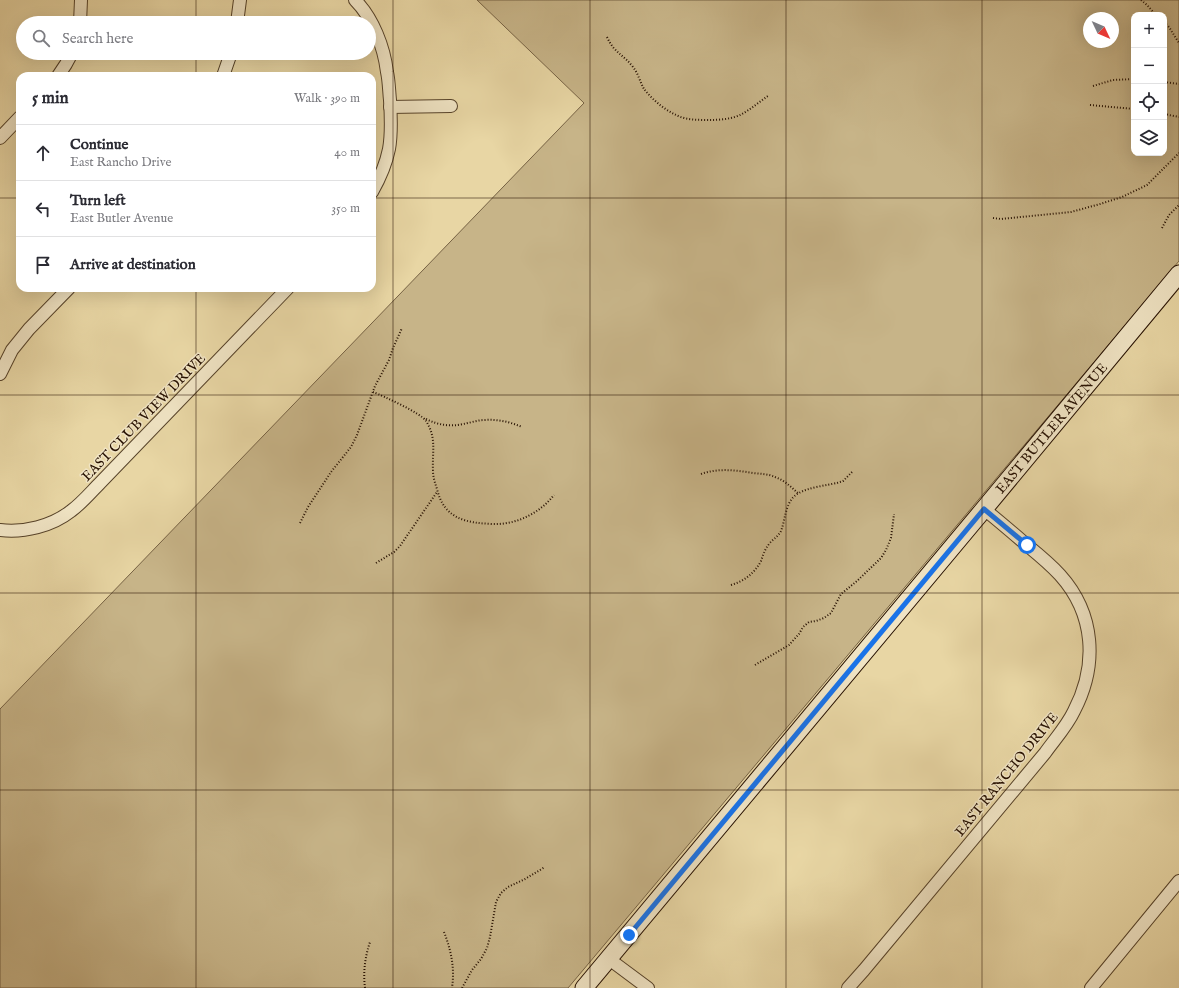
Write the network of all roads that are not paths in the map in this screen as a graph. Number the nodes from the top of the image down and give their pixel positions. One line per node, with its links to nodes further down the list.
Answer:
1 (81, 0): 4 (street)
2 (240, 0): 5 (street)
3 (355, 0): 6 (street)
4 (80, 16)
5 (238, 16)
6 (367, 16)
7 (376, 32): 13 (street)
8 (68, 60): 10 (street)
9 (229, 60): 11 (street)
10 (61, 72)
11 (224, 72)
12 (451, 106): 13 (street)
13 (390, 107): 16 (street)
14 (16, 121): 15 (street)
15 (0, 138)
16 (376, 185)
17 (1178, 276): 21 (street, EAST BUTLER AVENUE)
18 (65, 292): 20 (street)
19 (284, 292): 22 (street, EAST CLUB VIEW DRIVE)
20 (0, 374)
21 (984, 509): 24 (street, EAST BUTLER AVENUE); 27 (street, EAST RANCHO DRIVE)
22 (0, 530)
23 (1179, 881): 28 (street)
24 (609, 959): 25 (street, EAST BUTLER AVENUE); 26 (street)
25 (584, 988)
26 (648, 988)
27 (848, 988)
28 (1091, 988)

